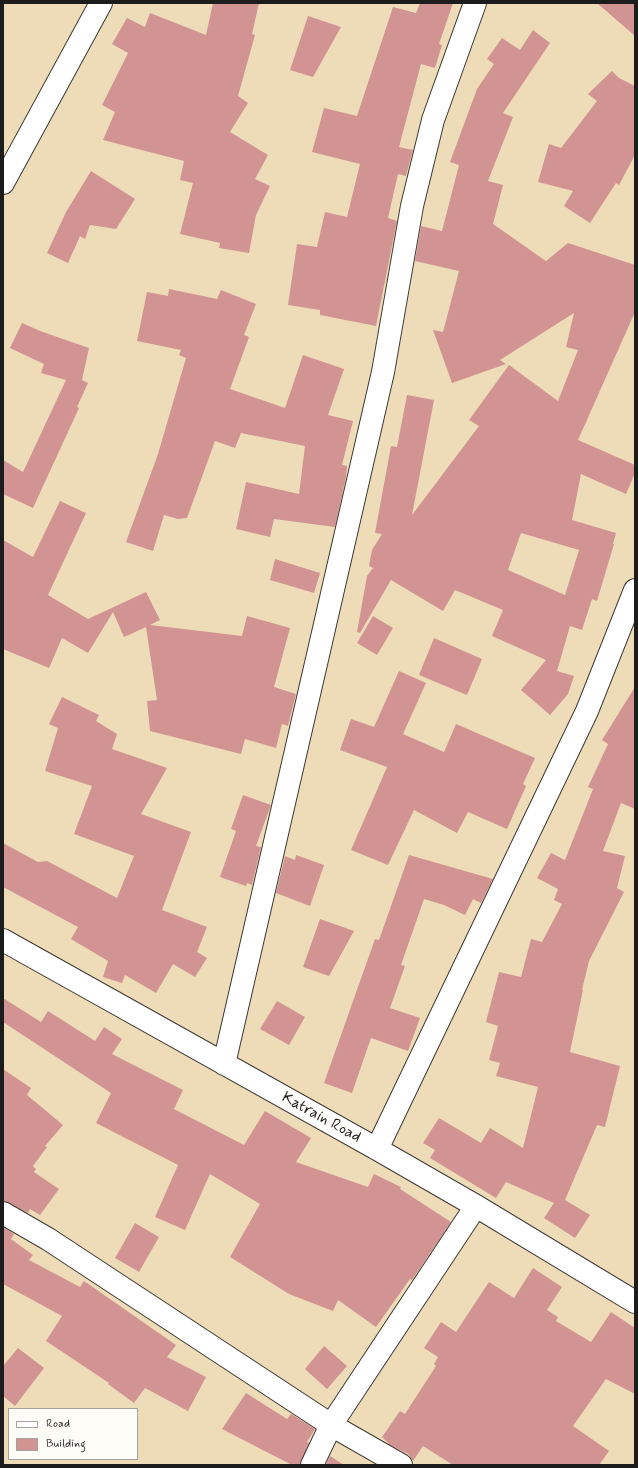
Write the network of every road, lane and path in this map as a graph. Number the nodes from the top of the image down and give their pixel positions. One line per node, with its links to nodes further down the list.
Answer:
1 (101, 3): 3 (street)
2 (476, 3): 6 (street)
3 (3, 183)
4 (635, 590): 7 (street)
5 (3, 940): 6 (street, Katrain Road)
6 (224, 1064): 7 (street, Katrain Road)
7 (377, 1149): 8 (street, Katrain Road)
8 (476, 1206): 10 (street, Katrain Road); 11 (street)
9 (3, 1214): 11 (street)
10 (635, 1302)
11 (332, 1425): 12 (street); 13 (street)
12 (312, 1465)
13 (401, 1465)

